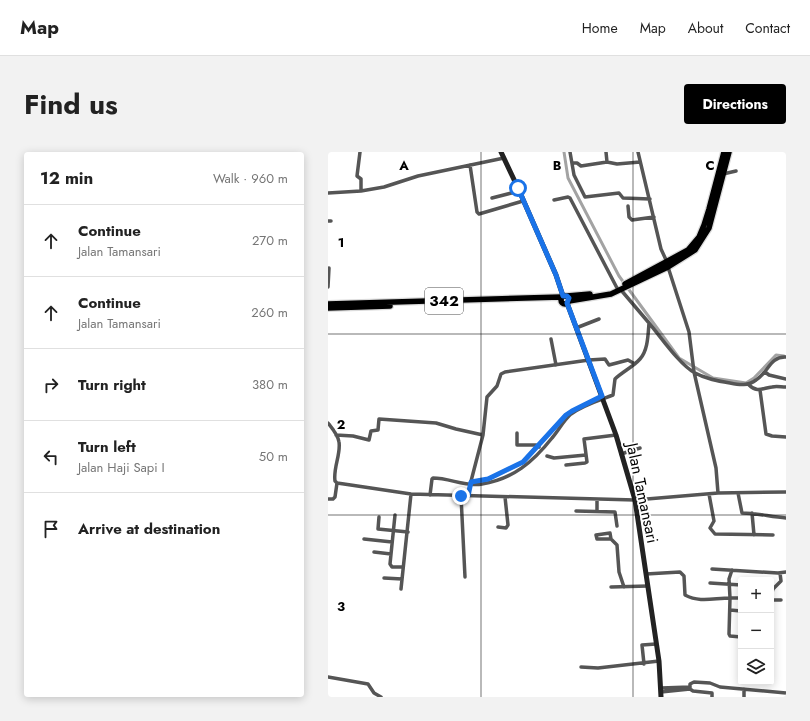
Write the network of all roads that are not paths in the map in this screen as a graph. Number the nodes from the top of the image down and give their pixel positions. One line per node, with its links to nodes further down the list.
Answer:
1 (360, 152): 15 (street)
2 (501, 152): 8 (main road, Jalan Tamansari)
3 (570, 152): 11 (street)
4 (606, 152): 9 (street)
5 (638, 152): 10 (street)
6 (724, 152): 20 (main road, 342)
7 (729, 152): 14 (main road, 342)
8 (504, 158): 12 (street); 16 (main road, Jalan Tamansari)
9 (607, 162): 10 (street); 11 (street)
10 (640, 162): 19 (street)
11 (572, 163): 19 (street)
12 (470, 166): 15 (street); 22 (street)
13 (736, 171): 14 (street)
14 (723, 174): 20 (main road, 342)
15 (361, 191): 17 (street)
16 (520, 191): 18 (street); 22 (main road, Jalan Tamansari)
17 (328, 193)
18 (492, 198)
19 (650, 199): 24 (street)
20 (714, 199): 25 (main road, 342)
21 (554, 200): 28 (street)
22 (524, 201): 29 (main road, Jalan Tamansari)
23 (628, 206): 24 (street)
24 (654, 217): 25 (street)
25 (668, 264): 28 (main road, 342); 41 (street)
26 (329, 268): 27 (street)
27 (328, 287)
28 (620, 288): 29 (main road, 342); 34 (street)
29 (564, 299): 31 (main road, 342); 35 (main road, Jalan Tamansari)
30 (328, 304): 31 (main road, 342)
31 (397, 304): 32 (main road, 342)
32 (328, 308)
33 (599, 319): 35 (street)
34 (649, 323): 39 (street); 41 (street)
35 (576, 328): 38 (main road, Jalan Tamansari)
36 (551, 339): 40 (street)
37 (786, 357): 42 (street)
38 (589, 360): 39 (street); 40 (street); 47 (main road, Jalan Tamansari)
39 (635, 364): 47 (street)
40 (556, 365): 51 (street)
41 (694, 371): 44 (street); 64 (street)
42 (765, 372): 43 (street); 44 (street)
43 (786, 379)
44 (749, 384): 46 (street)
45 (786, 387): 46 (street)
46 (760, 390): 53 (street)
47 (602, 398): 52 (main road, Jalan Tamansari); 54 (street); 56 (street)
48 (328, 423): 50 (street)
49 (518, 433): 54 (street)
50 (336, 434): 51 (street); 61 (street)
51 (483, 435): 62 (street)
52 (616, 435): 57 (main road, Jalan Tamansari); 58 (street)
53 (786, 437)
54 (539, 446): 56 (street); 62 (street)
55 (640, 448): 57 (street)
56 (541, 450): 62 (street)
57 (621, 454): 74 (main road, Jalan Tamansari)
58 (586, 455): 59 (street); 60 (street)
59 (547, 456)
60 (566, 465)
61 (336, 483): 66 (street); 72 (street)
62 (470, 484): 68 (street); 70 (street)
63 (786, 492): 65 (street)
64 (718, 493): 65 (street); 67 (street)
65 (738, 493): 77 (street)
66 (411, 494): 68 (street); 84 (street)
67 (709, 494): 74 (street); 85 (street)
68 (430, 495): 69 (street)
69 (461, 496): 70 (street); 98 (street)
70 (468, 496): 71 (street)
71 (505, 497): 73 (street); 82 (street)
72 (328, 499)
73 (597, 499): 74 (street); 76 (street)
74 (634, 500): 97 (main road, Jalan Tamansari)
75 (576, 511): 76 (street)
76 (597, 511): 81 (street)
77 (752, 513): 80 (street); 85 (street)
78 (396, 515): 83 (street)
79 (379, 517): 83 (street)
80 (786, 518)
81 (617, 526)
82 (498, 527)
83 (394, 530): 84 (street); 89 (street)
84 (408, 532): 92 (street)
85 (754, 535): 86 (street)
86 (773, 535)
87 (364, 539): 89 (street)
88 (611, 539): 106 (street)
89 (392, 542): 91 (street)
90 (374, 552): 91 (street)
91 (391, 554): 92 (street)
92 (403, 567): 100 (street)
93 (712, 569): 94 (street)
94 (732, 570): 96 (street); 102 (street)
95 (786, 572): 96 (street)
96 (780, 573): 107 (street)
97 (646, 574): 104 (main road, Jalan Tamansari); 109 (street)
98 (465, 577)
99 (384, 578): 100 (street)
100 (402, 579): 108 (street)
101 (710, 583): 102 (street)
102 (729, 584): 103 (street); 109 (street)
103 (738, 585)
104 (648, 586): 106 (street); 116 (main road, Jalan Tamansari)
105 (611, 587): 106 (street)
106 (624, 587)
107 (774, 588)
108 (401, 589)
109 (730, 598): 110 (street); 113 (street)
110 (738, 598)
111 (774, 600): 112 (street)
112 (781, 600)
113 (730, 610): 114 (street); 115 (street)
114 (738, 611)
115 (738, 636)
116 (656, 644): 117 (main road, Jalan Tamansari); 118 (street)
117 (659, 661): 118 (street); 125 (main road, Jalan Tamansari)
118 (644, 664): 119 (street)
119 (581, 667)
120 (328, 677): 128 (street)
121 (712, 684): 122 (street); 123 (street); 127 (street)
122 (690, 688): 125 (street); 127 (street)
123 (744, 689): 124 (street); 129 (street)
124 (774, 692): 126 (street); 130 (street)
125 (661, 693)
126 (786, 693)
127 (712, 695)
128 (381, 697)
129 (744, 697)
130 (773, 697)

